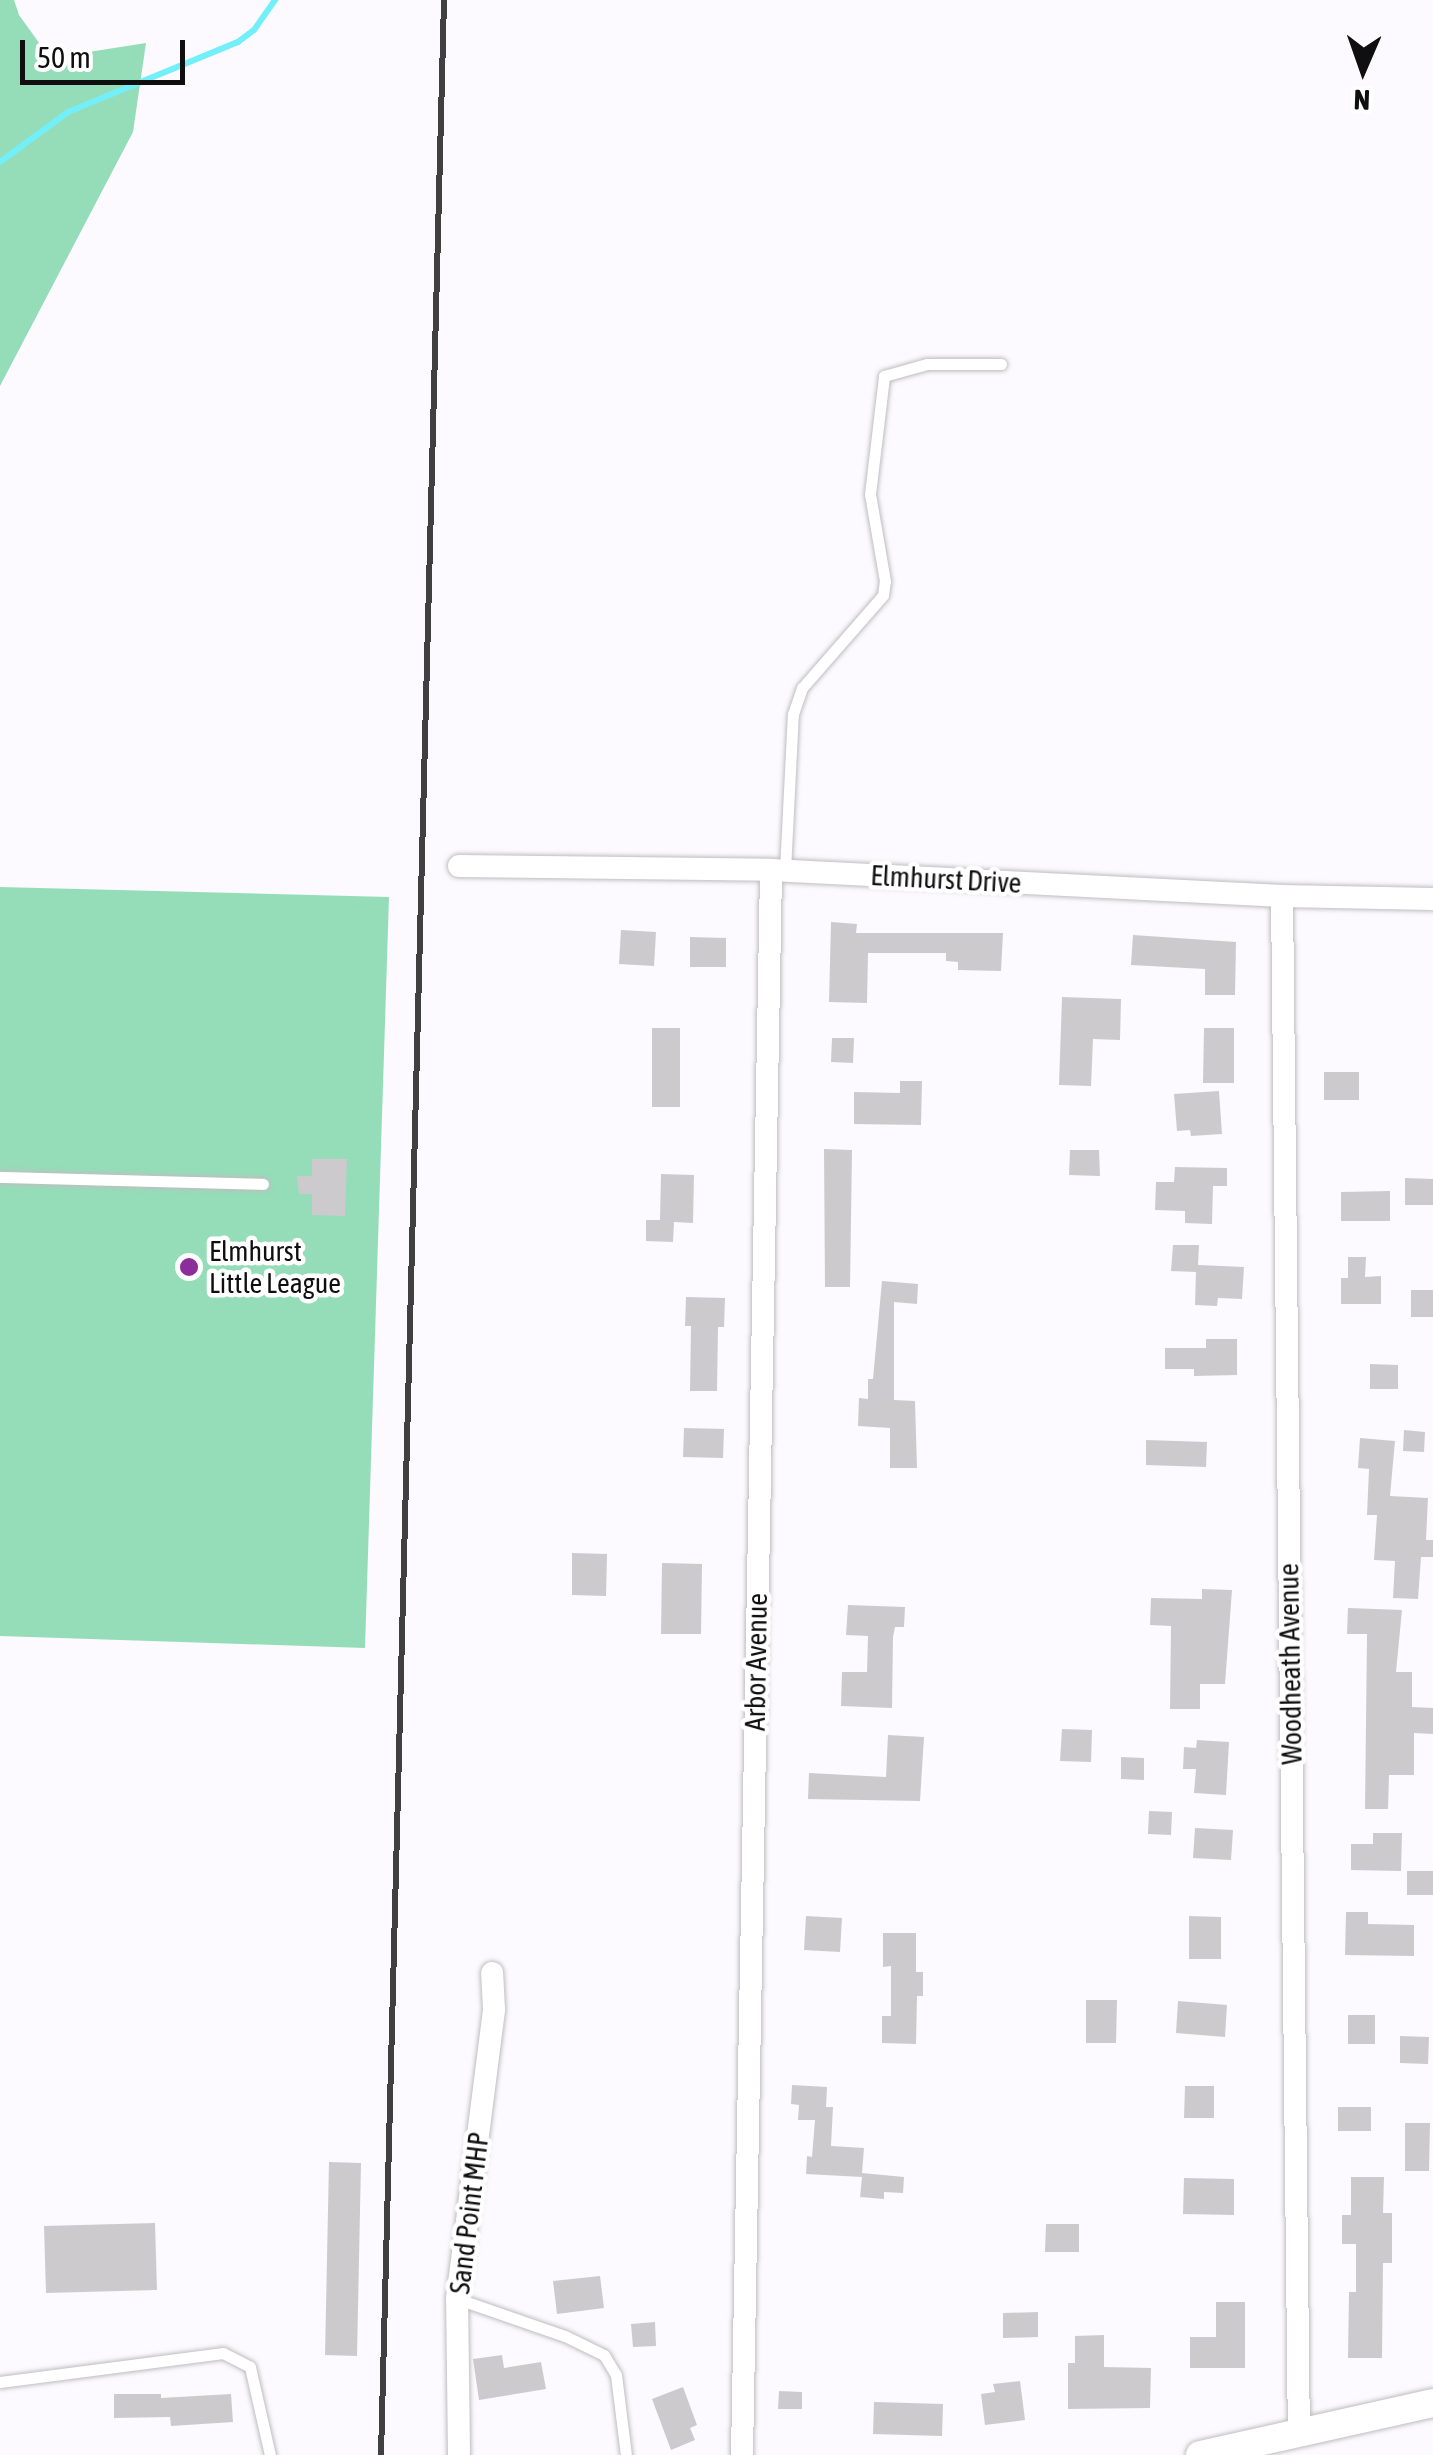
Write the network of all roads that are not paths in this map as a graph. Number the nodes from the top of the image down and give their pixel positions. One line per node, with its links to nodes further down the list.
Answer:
1 (1001, 364): 3 (lane)
2 (459, 866): 3 (street, Elmhurst Drive)
3 (778, 870): 4 (street, Elmhurst Drive); 16 (street, Arbor Avenue)
4 (1282, 896): 5 (street, Elmhurst Drive); 12 (street, Woodheath Avenue)
5 (1433, 899)
6 (0, 1176): 7 (lane)
7 (262, 1184)
8 (492, 1973): 9 (street, Sand Point MHP)
9 (458, 2299): 14 (street, Sand Point MHP); 15 (lane)
10 (0, 2382): 13 (lane)
11 (1433, 2403): 12 (street)
12 (1298, 2432): 17 (street)
13 (270, 2455)
14 (459, 2455)
15 (626, 2455)
16 (742, 2455)
17 (1200, 2455)

